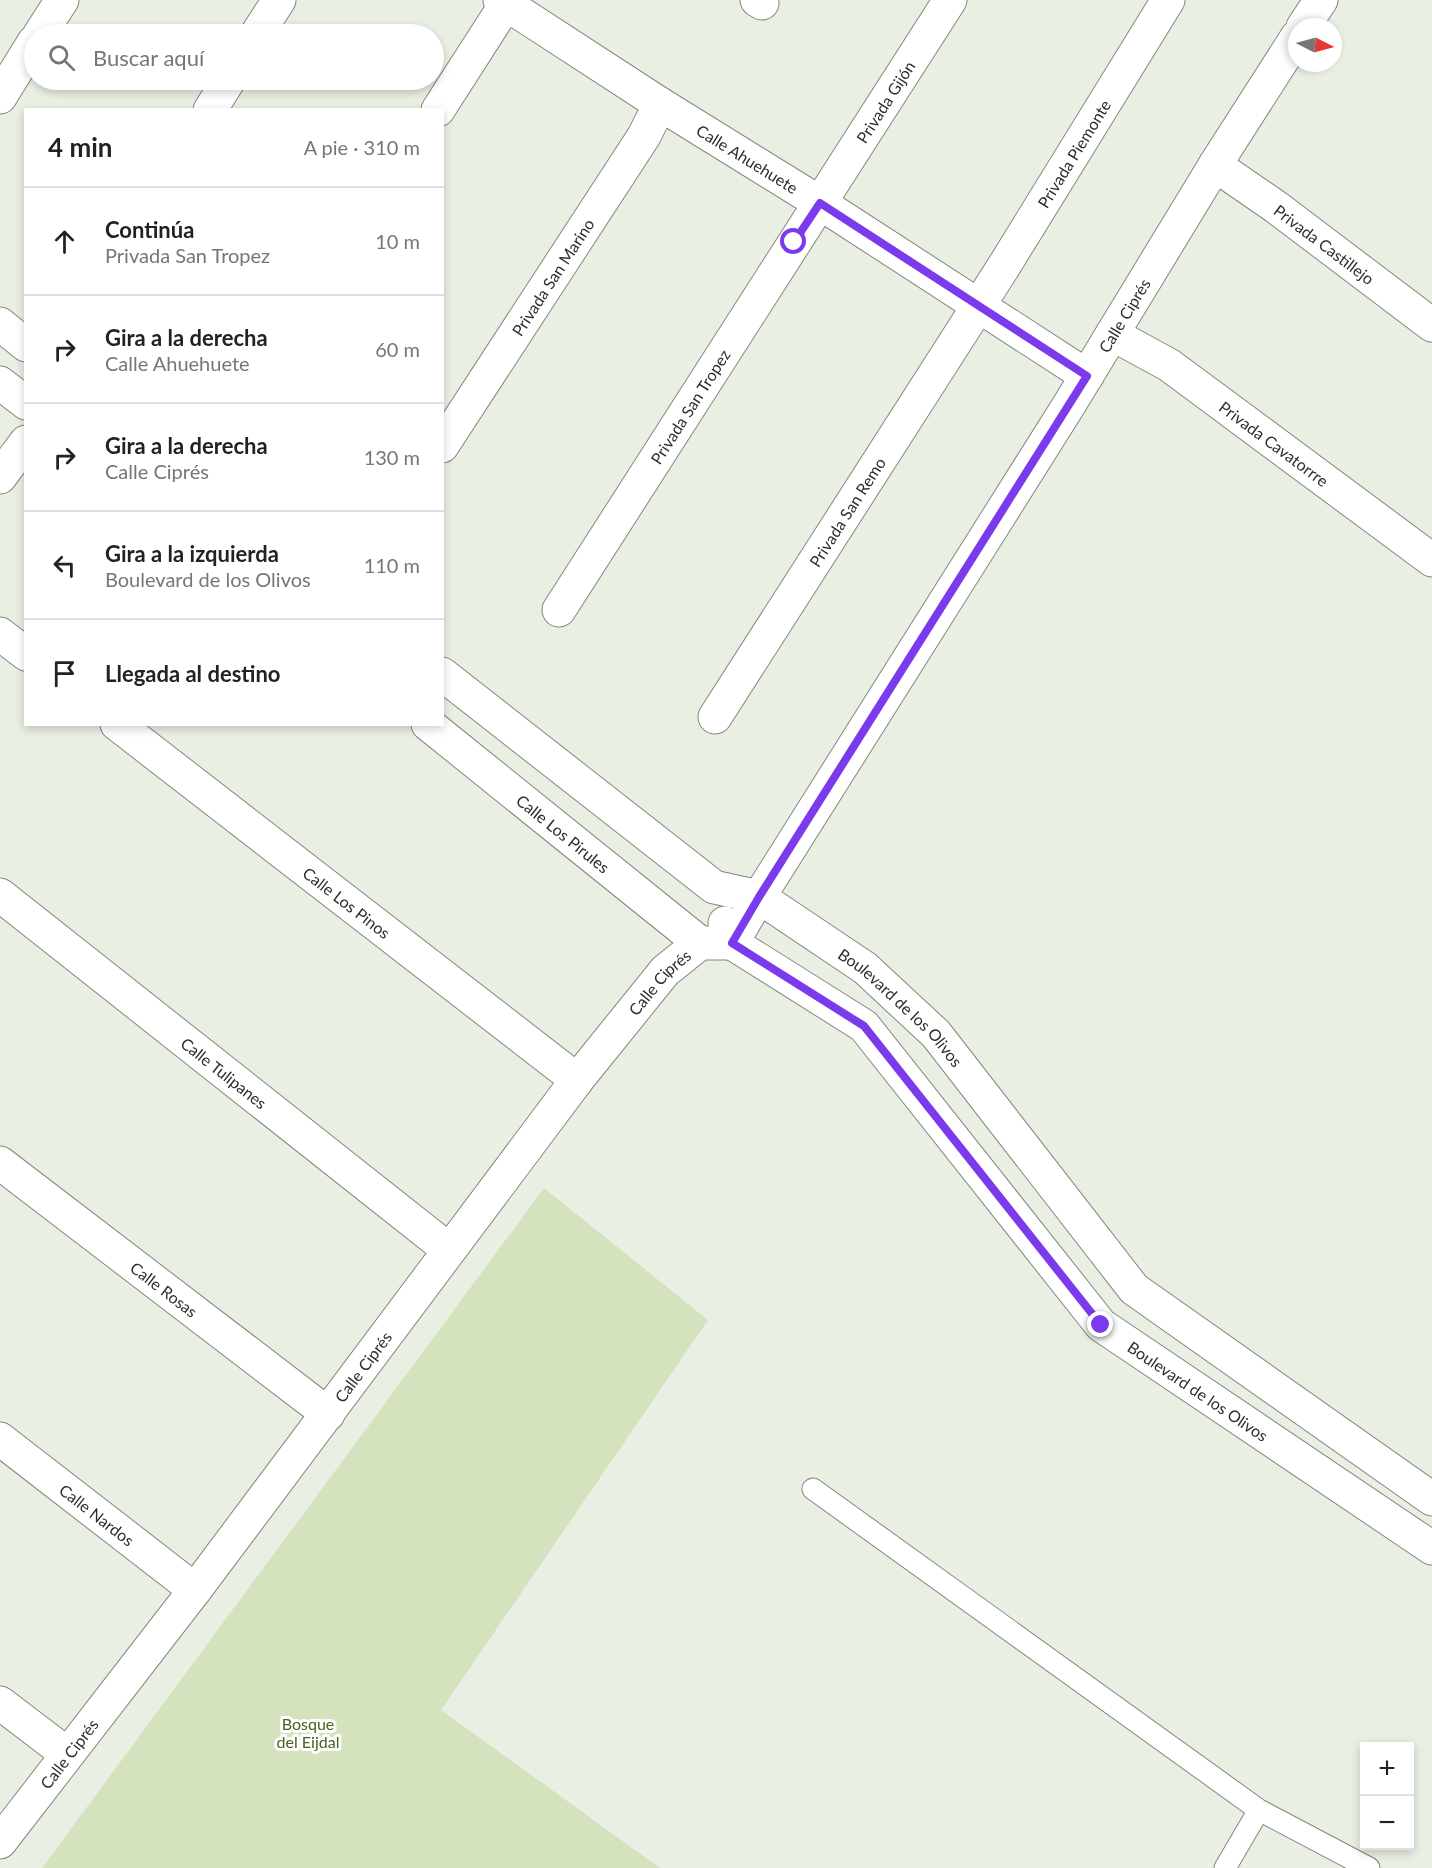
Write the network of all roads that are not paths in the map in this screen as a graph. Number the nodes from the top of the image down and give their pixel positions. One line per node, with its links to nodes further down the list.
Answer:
1 (62, 0): 8 (street)
2 (279, 0): 9 (street)
3 (950, 0): 18 (street, Privada Gijón)
4 (1168, 0): 19 (street, Privada Piemonte)
5 (1321, 0): 7 (street)
6 (503, 2): 14 (street, Calle Ahuehuete); 16 (street)
7 (1309, 18)
8 (46, 24)
9 (263, 24)
10 (1288, 51): 17 (street, Calle Ciprés)
11 (24, 58): 13 (street)
12 (223, 90): 15 (street)
13 (0, 97)
14 (660, 104): 18 (street, Calle Ahuehuete); 27 (street, Privada San Marino)
15 (211, 108)
16 (439, 108)
17 (1215, 165): 21 (street, Privada Castillejo); 22 (street, Calle Ciprés)
18 (820, 203): 19 (street, Calle Ahuehuete); 31 (street, Privada San Tropez)
19 (977, 306): 24 (street, Calle Ahuehuete); 35 (street, Privada San Remo)
20 (0, 324): 23 (street)
21 (1432, 325)
22 (1112, 334): 24 (street, Calle Ciprés); 30 (street, Privada Cavatorrre)
23 (24, 343)
24 (1087, 376): 40 (street, Calle Ciprés)
25 (0, 383): 26 (street)
26 (24, 401)
27 (444, 443)
28 (24, 445): 29 (street)
29 (0, 477)
30 (1432, 560)
31 (559, 610)
32 (0, 634): 33 (street)
33 (24, 652)
34 (444, 676): 38 (street, Boulevard de los Olivos)
35 (715, 717)
36 (120, 726): 43 (street, Calle Los Pinos)
37 (430, 726): 41 (street, Calle Los Pirules)
38 (714, 887): 40 (street, Boulevard de los Olivos); 42 (street)
39 (0, 895): 45 (street, Calle Tulipanes)
40 (759, 897): 42 (street, Calle Ciprés); 49 (street, Boulevard de los Olivos)
41 (700, 943): 42 (street, Calle Ciprés); 43 (street, Calle Ciprés)
42 (732, 943): 50 (street, Boulevard de los Olivos)
43 (577, 1080): 45 (street, Calle Ciprés)
44 (0, 1163): 46 (street, Calle Rosas)
45 (449, 1250): 46 (street, Calle Ciprés)
46 (328, 1414): 51 (street, Calle Ciprés)
47 (0, 1439): 51 (street, Calle Nardos)
48 (813, 1489): 54 (lane)
49 (1432, 1499)
50 (1431, 1546)
51 (195, 1590): 53 (street, Calle Ciprés)
52 (0, 1703): 53 (street)
53 (67, 1754): 55 (street, Calle Ciprés)
54 (1259, 1810): 56 (lane); 57 (lane)
55 (0, 1842)
56 (1224, 1868)
57 (1369, 1868)

